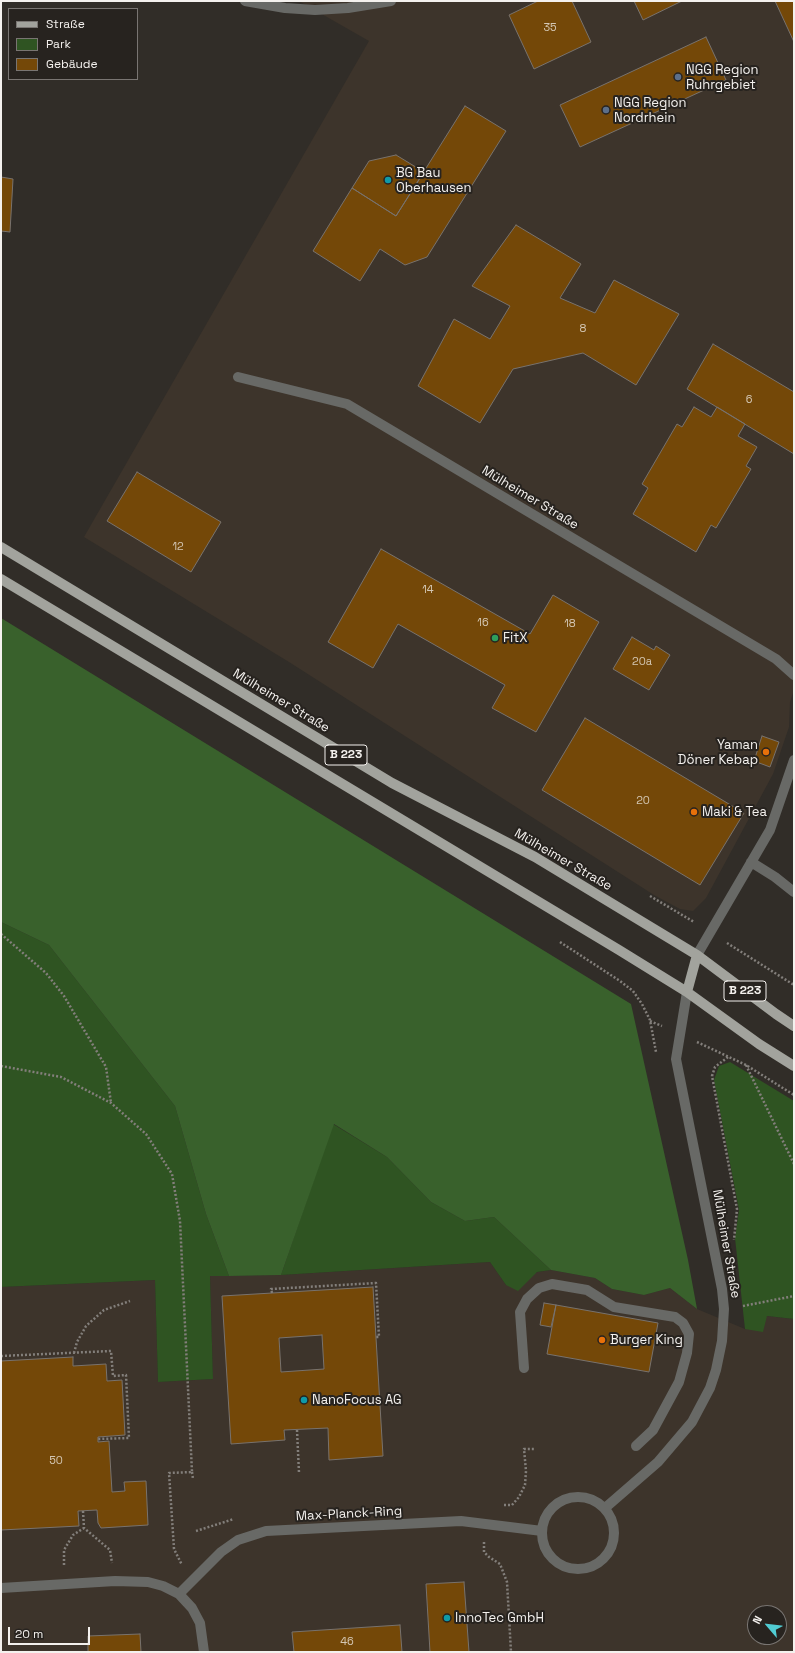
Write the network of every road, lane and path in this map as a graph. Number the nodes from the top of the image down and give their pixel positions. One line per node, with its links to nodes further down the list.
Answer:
1 (245, 1): 2 (street)
2 (391, 1)
3 (238, 378): 6 (street, Mülheimer Straße)
4 (1, 547): 12 (main road, Mülheimer Straße / B 223)
5 (1, 579): 13 (main road, B 223)
6 (794, 675)
7 (794, 760): 8 (street, Mülheimer Straße)
8 (751, 862): 9 (street); 12 (street, Mülheimer Straße)
9 (794, 892)
10 (1, 934): 23 (path)
11 (560, 942): 14 (path)
12 (697, 955): 13 (main road, Mülheimer Straße); 15 (main road, Mülheimer Straße / B 223)
13 (687, 992): 16 (street, Mülheimer Straße); 21 (main road, B 223)
14 (650, 1020): 16 (path); 18 (path)
15 (794, 1026)
16 (681, 1034): 17 (path); 42 (street, Mülheimer Straße)
17 (728, 1057): 19 (path); 25 (path)
18 (658, 1059)
19 (746, 1065): 22 (path); 24 (path)
20 (1, 1066): 23 (path)
21 (794, 1066)
22 (794, 1095)
23 (111, 1103): 39 (path)
24 (794, 1164)
25 (733, 1242)
26 (272, 1293): 32 (path)
27 (794, 1296): 30 (path)
28 (740, 1299): 30 (path)
29 (130, 1301): 33 (path)
30 (740, 1307): 31 (path)
31 (740, 1312)
32 (376, 1338)
33 (74, 1353): 34 (path); 37 (path)
34 (1, 1356)
35 (524, 1368): 38 (street)
36 (297, 1430): 40 (path)
37 (98, 1439)
38 (636, 1446)
39 (192, 1472): 41 (path); 48 (path)
40 (299, 1473)
41 (193, 1479)
42 (605, 1508): 46 (street); 46 (street)
43 (83, 1511): 45 (path)
44 (482, 1523): 46 (street, Max-Planck-Ring); 48 (street, Max-Planck-Ring); 53 (path)
45 (84, 1528): 47 (path); 49 (path)
46 (542, 1531)
47 (116, 1581): 49 (street); 51 (street)
48 (190, 1582): 51 (street, Max-Planck-Ring)
49 (63, 1584): 50 (street)
50 (1, 1588)
51 (179, 1594): 52 (street)
52 (204, 1652)
53 (511, 1652)

